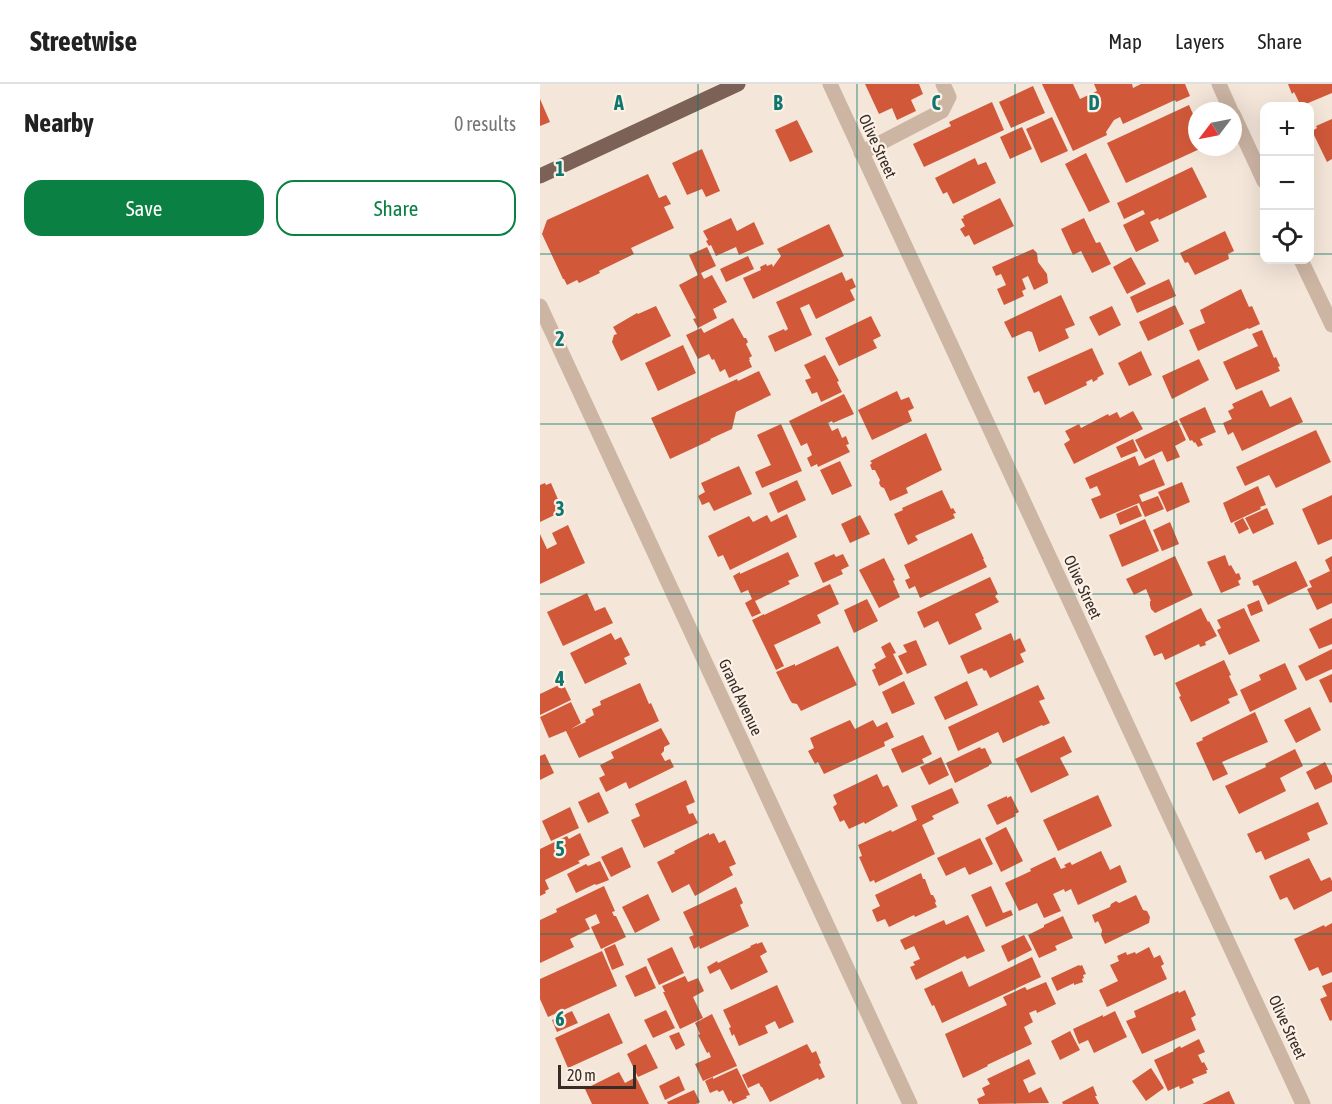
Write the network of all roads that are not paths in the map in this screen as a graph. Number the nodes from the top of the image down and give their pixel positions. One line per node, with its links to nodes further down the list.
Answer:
1 (738, 84): 9 (main road)
2 (830, 84): 7 (street, Olive Street)
3 (943, 84): 7 (street)
4 (1219, 84): 5 (street)
5 (1227, 102)
6 (1242, 135): 8 (street)
7 (861, 153): 14 (street, Olive Street)
8 (1260, 173)
9 (540, 176)
10 (1303, 264): 12 (street)
11 (540, 306): 13 (street, Grand Avenue)
12 (1332, 326)
13 (910, 1104)
14 (1304, 1104)

